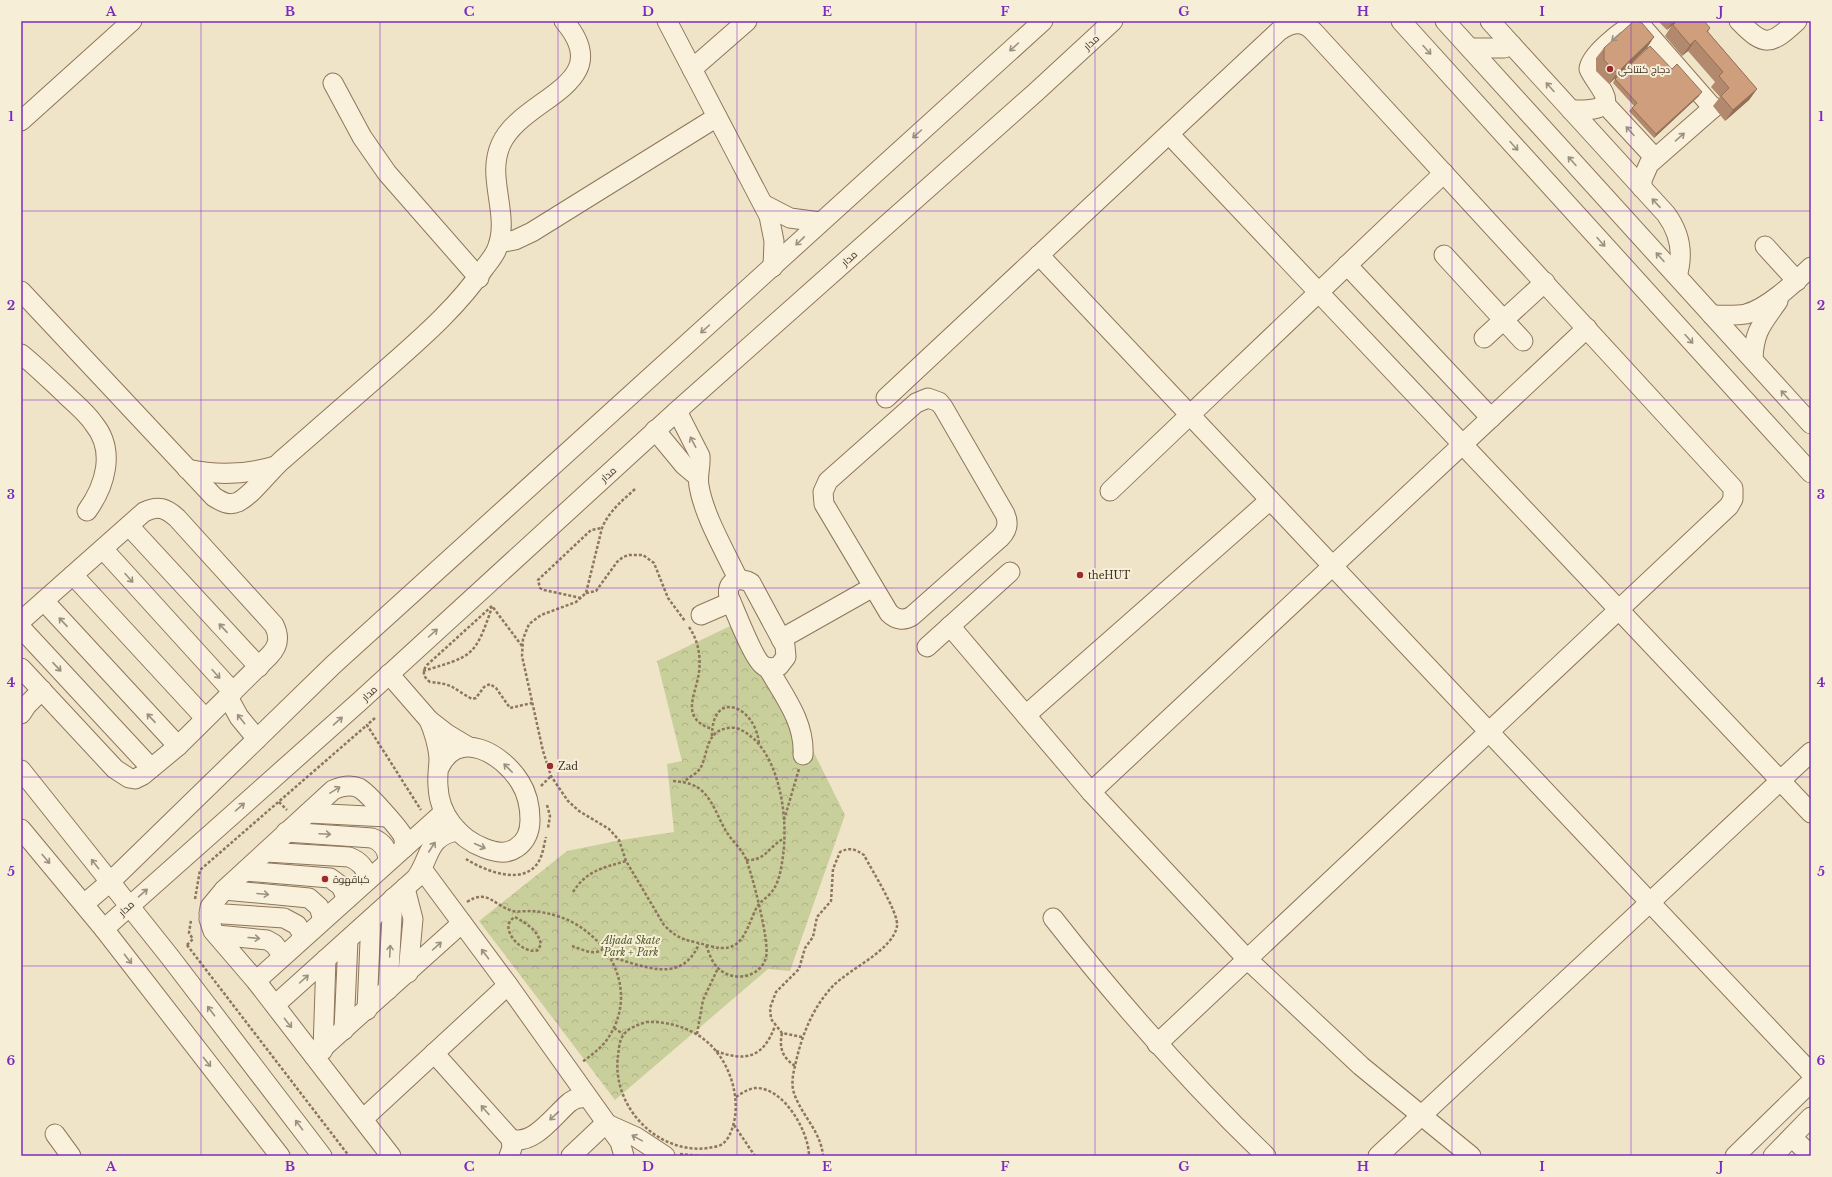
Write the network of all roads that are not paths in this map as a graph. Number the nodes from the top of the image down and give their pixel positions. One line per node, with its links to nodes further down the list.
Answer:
1 (132, 21): 19 (street)
2 (564, 21): 26 (street)
3 (667, 21): 14 (street)
4 (747, 21): 14 (street)
5 (1043, 21): 25 (street, one-way to 25)
6 (1113, 21): 48 (street, مدار)
7 (1401, 21): 56 (street, one-way to 56)
8 (1445, 21): 13 (street)
9 (1490, 21): 12 (street)
10 (1739, 21): 11 (street)
11 (1797, 21)
12 (1512, 45): 13 (street); 17 (street, one-way to 12)
13 (1470, 48): 33 (street, one-way to 13)
14 (692, 69): 18 (street)
15 (333, 84): 34 (street)
16 (1604, 103): 17 (street); 21 (street, one-way to 16); 21 (street, one-way to 16)
17 (1571, 110): 23 (street)
18 (717, 117): 24 (street); 26 (street)
19 (21, 121)
20 (1169, 134): 22 (street); 28 (street); 38 (street)
21 (1655, 158): 23 (street)
22 (1444, 173): 30 (street); 36 (street)
23 (1642, 188): 33 (street, one-way to 23)
24 (763, 204): 25 (street); 31 (street)
25 (820, 222): 31 (street, one-way to 31)
26 (499, 243): 34 (street)
27 (1765, 246): 35 (street)
28 (1039, 255): 47 (street); 49 (street)
29 (1444, 255): 41 (street)
30 (1347, 265): 38 (street); 50 (street)
31 (773, 267): 88 (street, one-way to 88)
32 (1811, 267): 35 (street)
33 (1677, 276): 40 (street)
34 (478, 278): 54 (street)
35 (1797, 281): 39 (street)
36 (1545, 282): 41 (street); 42 (street)
37 (21, 291): 55 (street)
38 (1318, 292): 49 (street); 53 (street)
39 (1783, 293): 40 (street); 46 (street)
40 (1712, 315): 46 (street)
41 (1504, 320): 43 (street); 44 (street)
42 (1587, 328): 50 (street); 70 (street)
43 (1484, 338)
44 (1523, 341)
45 (21, 354): 60 (street)
46 (1753, 359): 51 (street, one-way to 46)
47 (886, 398)
48 (677, 411): 52 (street, مدار); 57 (street, one-way to 48)
49 (1190, 416): 58 (street); 59 (street)
50 (1492, 418): 53 (street)
51 (1811, 424)
52 (655, 430): 57 (street); 80 (street, مدار, one-way to 52)
53 (1463, 444): 63 (street); 70 (street)
54 (275, 466): 55 (street); 55 (street)
55 (188, 469)
56 (1811, 473)
57 (697, 476): 66 (street)
58 (1110, 491)
59 (1270, 500): 63 (street); 84 (street)
60 (87, 511)
61 (129, 526): 62 (street); 77 (street, one-way to 61); 77 (street)
62 (102, 549): 65 (street); 82 (street, one-way to 82)
63 (1332, 566): 87 (street); 97 (street)
64 (1010, 572): 73 (street)
65 (73, 575): 68 (street); 85 (street)
66 (738, 579): 69 (street); 75 (street)
67 (873, 587): 67 (street); 75 (street)
68 (44, 601): 72 (street); 89 (street, one-way to 68)
69 (731, 602): 71 (street); 79 (street)
70 (1619, 610): 87 (street); 96 (street)
71 (701, 615)
72 (21, 621)
73 (950, 626): 76 (street); 84 (street)
74 (21, 628): 93 (street, one-way to 93)
75 (781, 639): 79 (street)
76 (926, 648)
77 (259, 667): 82 (street)
78 (21, 668): 81 (street)
79 (768, 668): 92 (street)
80 (388, 674): 86 (street); 117 (street, مدار, one-way to 80)
81 (42, 690): 83 (street); 93 (street)
82 (230, 694): 85 (street); 88 (street, one-way to 82)
83 (21, 714)
84 (1026, 715): 97 (street)
85 (205, 718): 89 (street)
86 (429, 720): 90 (street); 94 (street)
87 (1489, 732): 115 (street); 129 (street)
88 (257, 739): 111 (street)
89 (178, 746): 93 (street)
90 (467, 746): 94 (street); 103 (street, one-way to 90)
91 (1811, 752): 96 (street)
92 (803, 755)
93 (151, 768)
94 (439, 768): 99 (street)
95 (21, 770): 111 (street, one-way to 95)
96 (1780, 780): 100 (street); 115 (street)
97 (1091, 792): 129 (street)
98 (308, 812): 101 (street); 101 (street, one-way to 101); 104 (street)
99 (444, 812): 103 (street); 105 (street)
100 (1811, 813)
101 (388, 817): 105 (street)
102 (21, 829): 116 (street, one-way to 116)
103 (458, 831): 108 (street, one-way to 103)
104 (286, 832): 106 (street); 107 (street, one-way to 107)
105 (404, 848): 107 (street)
106 (266, 852): 109 (street); 110 (street)
107 (388, 861): 110 (street)
108 (422, 869): 113 (street); 119 (street)
109 (245, 871): 112 (street); 114 (street)
110 (368, 880): 114 (street)
111 (110, 882): 116 (street); 117 (street)
112 (224, 890): 118 (street); 122 (street, one-way to 122)
113 (399, 893): 121 (street); 130 (street); 133 (street, one-way to 113)
114 (347, 899): 122 (street)
115 (1650, 902): 140 (street); 143 (street)
116 (84, 904): 123 (street)
117 (128, 906): 123 (street, مدار); 152 (street, one-way to 117)
118 (198, 911): 124 (street); 125 (street)
119 (458, 917): 130 (street, one-way to 119); 132 (street, one-way to 119)
120 (1053, 918): 137 (street)
121 (370, 919): 126 (street); 135 (street)
122 (323, 920): 125 (street)
123 (104, 929): 151 (street, one-way to 151)
124 (217, 935): 127 (street, one-way to 127); 131 (street)
125 (304, 937): 127 (street)
126 (348, 940): 128 (street); 136 (street)
127 (283, 956): 131 (street)
128 (326, 959): 134 (street, one-way to 128); 138 (street)
129 (1247, 959): 137 (street); 143 (street)
130 (408, 973): 133 (street)
131 (256, 981): 134 (street)
132 (508, 986): 139 (street); 142 (street)
133 (388, 990): 135 (street)
134 (275, 1005): 138 (street, one-way to 138)
135 (367, 1010): 136 (street)
136 (344, 1030): 138 (street)
137 (1157, 1044): 157 (street)
138 (318, 1053): 145 (street)
139 (434, 1053): 145 (street); 149 (street, one-way to 139)
140 (1811, 1073)
141 (1811, 1082): 160 (street)
142 (587, 1097): 146 (street); 149 (street, one-way to 149)
143 (1421, 1115): 158 (street); 159 (street)
144 (1811, 1118): 148 (street)
145 (363, 1119): 153 (street)
146 (606, 1124): 154 (street); 155 (street); 156 (street, one-way to 146)
147 (55, 1134): 150 (street)
148 (1792, 1136): 161 (street); 162 (street)
149 (510, 1147)
150 (71, 1156)
151 (280, 1156)
152 (322, 1156)
153 (391, 1156)
154 (571, 1156)
155 (624, 1156)
156 (669, 1156)
157 (1266, 1156)
158 (1378, 1156)
159 (1471, 1156)
160 (1735, 1156)
161 (1773, 1156)
162 (1811, 1156)

